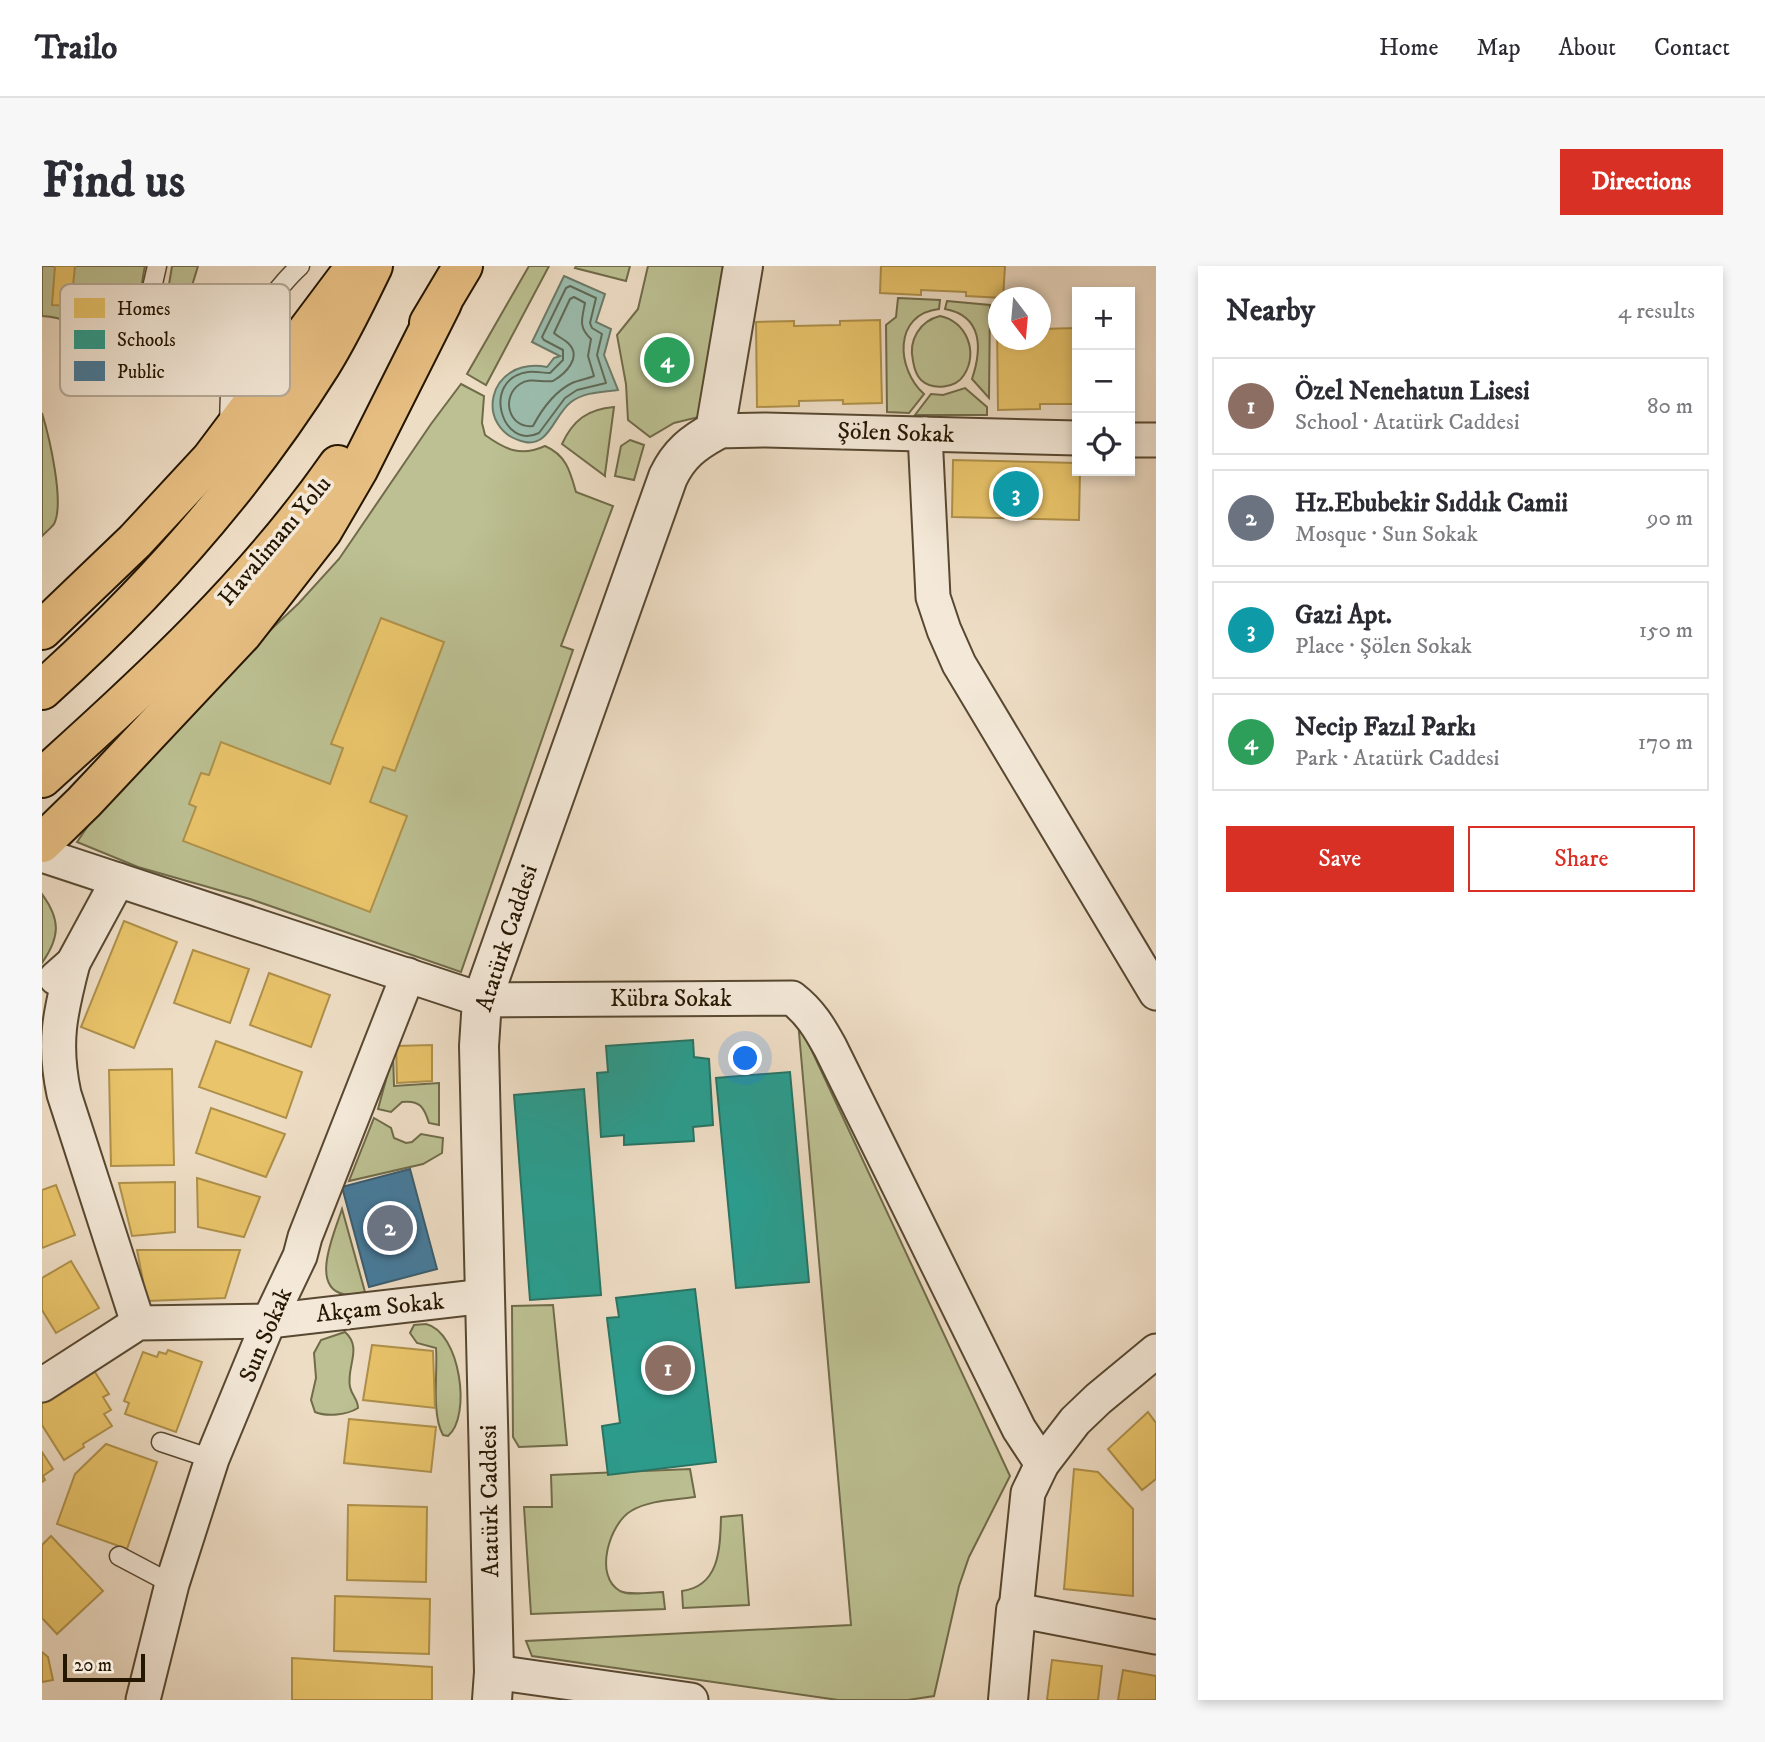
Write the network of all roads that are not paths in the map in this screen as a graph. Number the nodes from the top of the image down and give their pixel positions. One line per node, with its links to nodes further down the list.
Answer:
1 (156, 266): 7 (lane)
2 (300, 266): 8 (lane)
3 (355, 266): 10 (highway)
4 (373, 266): 20 (highway)
5 (463, 266): 9 (highway, Havalimanı Yolu)
6 (743, 266): 13 (street)
7 (152, 284)
8 (282, 284)
9 (442, 303): 21 (highway, Havalimanı Yolu); 22 (highway)
10 (290, 354)
11 (231, 396): 15 (lane)
12 (259, 396): 15 (highway)
13 (715, 431): 14 (street, Şölen Sokak); 29 (street, Atatürk Caddesi)
14 (925, 434): 16 (street, Şölen Sokak); 28 (street)
15 (229, 436): 19 (highway)
16 (1072, 438)
17 (1135, 440): 18 (street)
18 (1156, 440)
19 (42, 630)
20 (42, 690)
21 (42, 778)
22 (42, 843)
23 (42, 855): 24 (street, Kübra Sokak)
24 (118, 880): 25 (street); 26 (street, Kübra Sokak)
25 (73, 964): 27 (street); 32 (street)
26 (408, 975): 29 (street, Kübra Sokak); 31 (street, Sun Sokak)
27 (42, 989)
28 (1156, 993)
29 (482, 1000): 30 (street, Atatürk Caddesi); 37 (street, Kübra Sokak)
30 (485, 1296): 31 (street, Akçam Sokak); 42 (street, Atatürk Caddesi)
31 (269, 1321): 32 (street, Akçam Sokak); 36 (street, Sun Sokak)
32 (138, 1323): 34 (street)
33 (1156, 1351): 37 (street)
34 (42, 1385)
35 (161, 1442): 36 (lane)
36 (212, 1460): 39 (street, Sun Sokak)
37 (1042, 1464): 40 (street)
38 (119, 1556): 39 (lane)
39 (172, 1584): 43 (street, Sun Sokak)
40 (1016, 1610): 41 (street); 45 (street)
41 (1156, 1637)
42 (493, 1686): 44 (street)
43 (143, 1700)
44 (691, 1700)
45 (1008, 1700)

